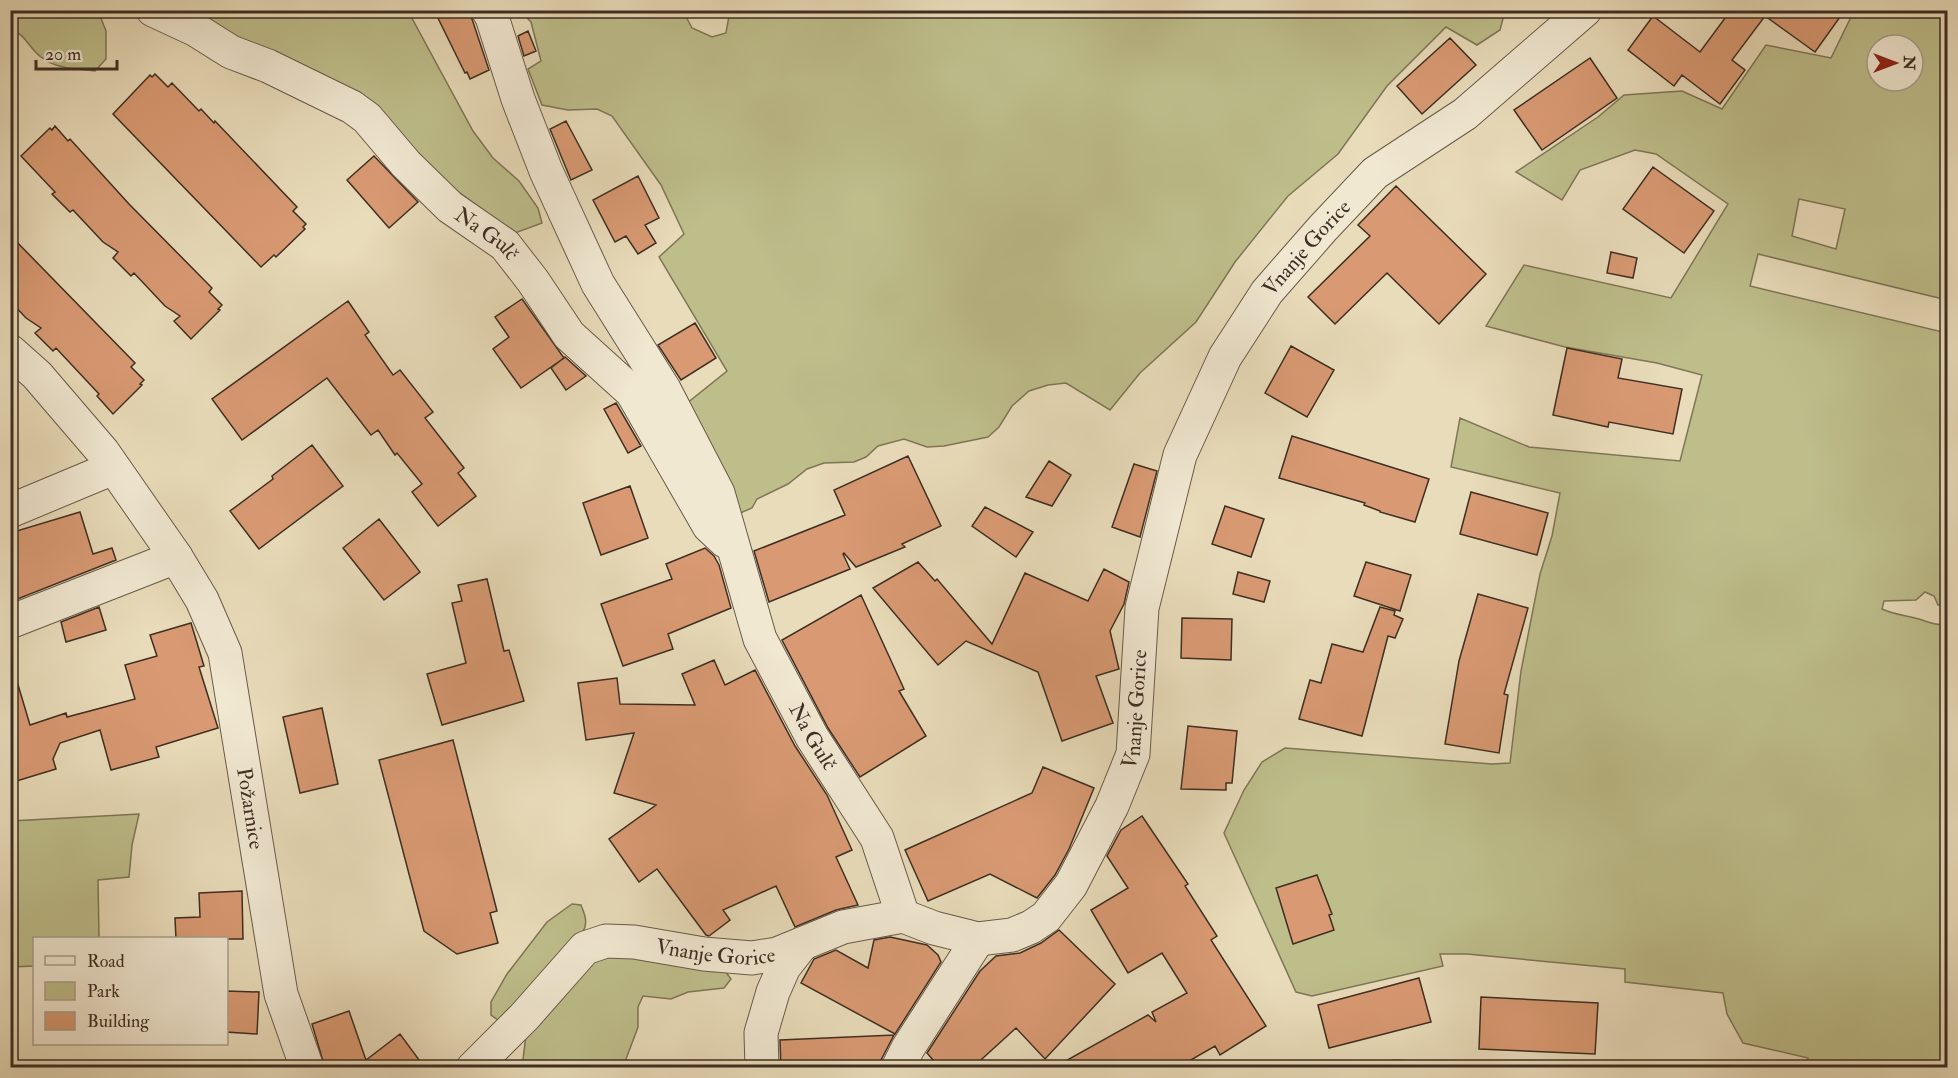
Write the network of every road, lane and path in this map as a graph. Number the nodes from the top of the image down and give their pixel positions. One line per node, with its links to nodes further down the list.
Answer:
1 (153, 10): 8 (street, Na Gulč)
2 (488, 10): 8 (street, Na Gulč)
3 (1585, 10): 12 (street, Vnanje Gorice)
4 (10, 351): 5 (street, Požarnice)
5 (24, 381): 6 (street, Požarnice)
6 (113, 468): 7 (street); 9 (street, Požarnice)
7 (10, 511)
8 (735, 551): 11 (street, Na Gulč)
9 (176, 557): 10 (street); 14 (street, Požarnice)
10 (10, 622)
11 (903, 916): 12 (street, Vnanje Gorice); 13 (street, Vnanje Gorice)
12 (978, 939): 17 (street)
13 (802, 944): 15 (street, Vnanje Gorice); 16 (street)
14 (307, 1068)
15 (473, 1068)
16 (762, 1068)
17 (898, 1068)

